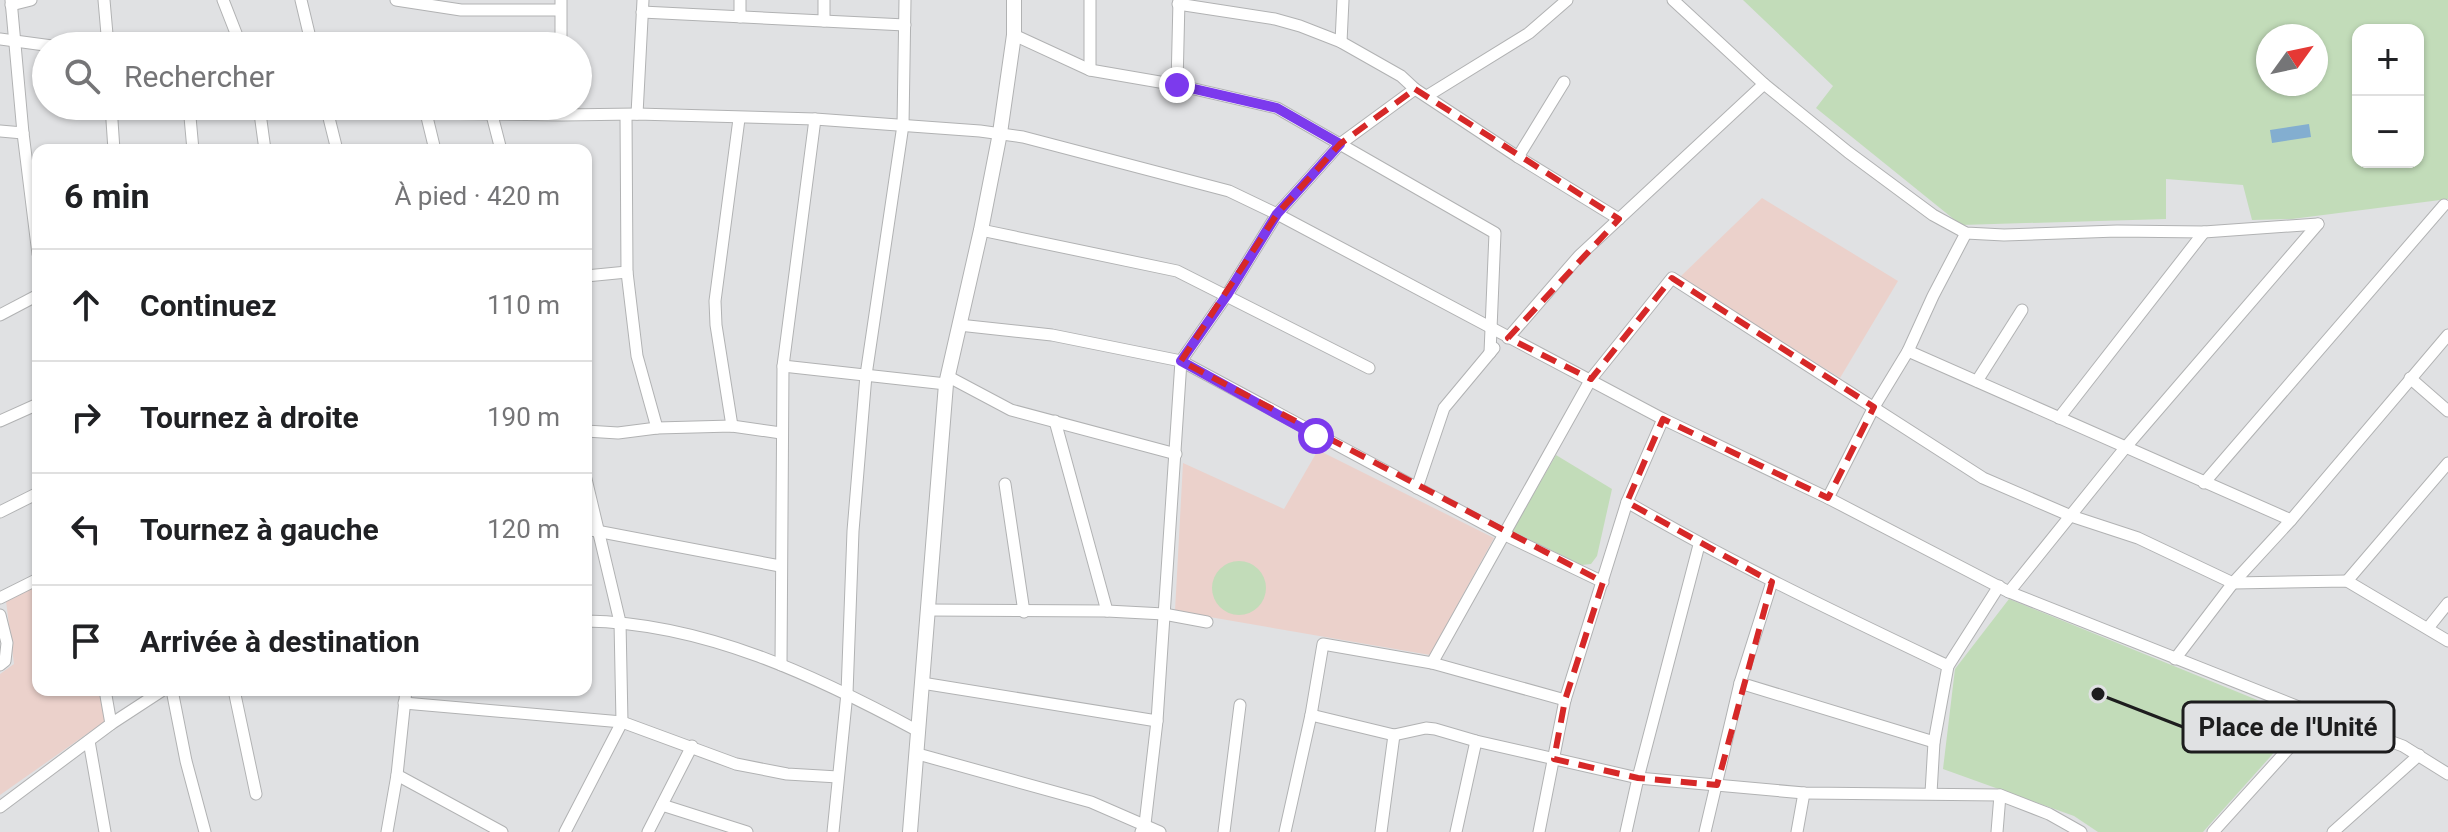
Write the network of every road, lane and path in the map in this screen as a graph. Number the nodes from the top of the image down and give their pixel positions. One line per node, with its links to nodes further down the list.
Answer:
1 (31, 0): 15 (street)
2 (104, 0): 22 (street)
3 (223, 0): 23 (street)
4 (301, 0): 24 (street)
5 (396, 0): 16 (street)
6 (740, 0): 19 (street)
7 (824, 0): 20 (street)
8 (905, 0): 21 (street)
9 (1014, 0): 26 (main road)
10 (1090, 0): 31 (street)
11 (1343, 0): 29 (street)
12 (1567, 0): 36 (street)
13 (1673, 0): 33 (street)
14 (1178, 2): 29 (street); 34 (street)
15 (11, 3): 28 (street)
16 (494, 5): 17 (street)
17 (561, 5): 25 (street)
18 (643, 6): 19 (street); 38 (street)
19 (740, 17): 20 (street)
20 (824, 21): 21 (street)
21 (905, 25): 47 (street)
22 (107, 32)
23 (236, 32)
24 (309, 32)
25 (561, 32)
26 (1014, 35): 31 (street); 50 (main road)
27 (0, 39): 28 (street)
28 (14, 41): 30 (street); 49 (street)
29 (1341, 42): 35 (street)
30 (32, 43)
31 (1090, 70): 34 (street)
32 (1564, 82): 58 (street)
33 (1764, 84): 62 (street); 65 (street)
34 (1177, 85): 57 (street)
35 (1415, 89): 36 (street); 57 (street)
36 (1427, 96): 58 (street)
37 (592, 112): 38 (street)
38 (632, 114): 39 (street); 66 (street)
39 (739, 119): 40 (street); 93 (street)
40 (815, 119): 47 (street); 79 (street)
41 (112, 120): 51 (street)
42 (190, 120): 52 (street)
43 (261, 120): 53 (street)
44 (330, 120): 54 (street)
45 (428, 120): 55 (street)
46 (493, 120): 56 (street)
47 (903, 125): 50 (street); 81 (street)
48 (0, 131): 49 (street)
49 (23, 133): 60 (street)
50 (1000, 133): 61 (street); 63 (main road)
51 (114, 144)
52 (192, 144)
53 (264, 144)
54 (336, 144)
55 (434, 144)
56 (499, 144)
57 (1340, 144): 61 (street); 73 (street)
58 (1518, 157): 62 (street)
59 (2444, 205): 100 (street)
60 (32, 206)
61 (1277, 214): 68 (street); 73 (street)
62 (1619, 219): 75 (street)
63 (981, 230): 68 (street); 72 (main road)
64 (2204, 232): 65 (street); 89 (street); 97 (street)
65 (1966, 233): 76 (street)
66 (627, 272): 67 (street); 94 (street)
67 (592, 275)
68 (1227, 295): 78 (street); 80 (street)
69 (32, 298): 71 (street)
70 (2022, 310): 85 (street)
71 (0, 315)
72 (959, 325): 78 (street); 84 (main road)
73 (1491, 328): 75 (street); 77 (street)
74 (2448, 335): 82 (street)
75 (1506, 336): 77 (street); 83 (street)
76 (1908, 351): 85 (street); 87 (street)
77 (1490, 353): 102 (street)
78 (1181, 361): 98 (street); 102 (street)
79 (783, 366): 81 (street); 96 (street)
80 (1369, 368)
81 (866, 375): 84 (street); 139 (street)
82 (2410, 378): 88 (street); 108 (street)
83 (1591, 379): 87 (street); 90 (street); 111 (street)
84 (947, 380): 92 (street); 122 (main road)
85 (1977, 381): 89 (street)
86 (32, 407): 91 (street)
87 (1874, 407): 104 (street); 107 (street)
88 (2448, 411)
89 (2059, 418): 97 (street)
90 (1663, 419): 104 (street); 105 (street)
91 (0, 421)
92 (1055, 421): 98 (street); 123 (street)
93 (732, 426): 94 (street); 96 (street)
94 (657, 428): 95 (street)
95 (592, 431)
96 (781, 433): 113 (street)
97 (2125, 448): 100 (street); 107 (street)
98 (1176, 454): 125 (street)
99 (2448, 463): 114 (street)
100 (2204, 483): 108 (street)
101 (1005, 484): 124 (street)
102 (1417, 488): 111 (street)
103 (32, 496): 106 (street)
104 (1828, 498): 119 (street)
105 (1627, 502): 112 (street); 116 (street)
106 (0, 512)
107 (2071, 516): 118 (street); 119 (street)
108 (2291, 520): 118 (street)
109 (592, 529): 113 (street)
110 (592, 532): 128 (street)
111 (1503, 534): 116 (street); 133 (street)
112 (1699, 545): 117 (street); 165 (street)
113 (780, 566): 135 (street)
114 (2347, 581): 118 (street); 130 (street)
115 (32, 582): 120 (street)
116 (1603, 582): 145 (street)
117 (1772, 582): 136 (street); 138 (street)
118 (2233, 583): 132 (street)
119 (2004, 589): 132 (street); 136 (street)
120 (0, 598)
121 (2448, 603): 130 (street)
122 (927, 610): 124 (street); 137 (main road)
123 (1107, 611): 124 (street); 125 (street)
124 (1024, 612)
125 (1164, 614): 129 (street); 150 (street)
126 (0, 615): 134 (street)
127 (592, 621): 128 (street)
128 (620, 622): 135 (street); 151 (street)
129 (1207, 622)
130 (2428, 628): 131 (street)
131 (2448, 641)
132 (2175, 659): 149 (street)
133 (1432, 663): 145 (street); 148 (street)
134 (0, 665)
135 (781, 665): 139 (street)
136 (1948, 666): 157 (street)
137 (922, 683): 150 (street); 153 (main road)
138 (1740, 683): 157 (street); 166 (street)
139 (847, 693): 153 (street); 164 (street)
140 (106, 696): 152 (street)
141 (154, 696): 152 (street)
142 (173, 696): 175 (street)
143 (235, 696): 169 (street)
144 (405, 696): 146 (street)
145 (1565, 700): 161 (street)
146 (404, 703): 151 (street); 163 (street)
147 (1240, 705): 184 (street)
148 (1311, 715): 154 (street); 185 (street)
149 (2319, 715): 160 (street); 194 (street)
150 (1157, 721): 173 (street)
151 (622, 722): 158 (street); 178 (street)
152 (111, 724): 155 (street)
153 (918, 731): 159 (main road)
154 (1394, 735): 156 (street); 186 (street)
155 (89, 741): 172 (street); 174 (street)
156 (1476, 741): 161 (street); 187 (street)
157 (1934, 742): 168 (street)
158 (692, 746): 164 (street); 171 (street)
159 (918, 754): 173 (street); 182 (main road)
160 (2419, 755): 162 (street); 195 (street)
161 (1554, 759): 165 (street); 188 (street)
162 (2448, 774)
163 (397, 775): 176 (street); 177 (street)
164 (838, 777): 181 (street)
165 (1638, 778): 166 (street); 189 (street)
166 (1717, 785): 167 (street); 190 (street)
167 (1804, 793): 168 (street); 191 (street)
168 (1931, 793): 170 (street)
169 (256, 794)
170 (2000, 795): 192 (street); 193 (street)
171 (662, 805): 179 (street); 180 (street)
172 (0, 807)
173 (1143, 828): 183 (street)
174 (105, 832)
175 (205, 832)
176 (387, 832)
177 (502, 832)
178 (565, 832)
179 (648, 832)
180 (747, 832)
181 (833, 832)
182 (910, 832)
183 (1160, 832)
184 (1224, 832)
185 (1285, 832)
186 (1381, 832)
187 (1456, 832)
188 (1539, 832)
189 (1626, 832)
190 (1705, 832)
191 (1797, 832)
192 (1997, 832)
193 (2081, 832)
194 (2213, 832)
195 (2333, 832)

